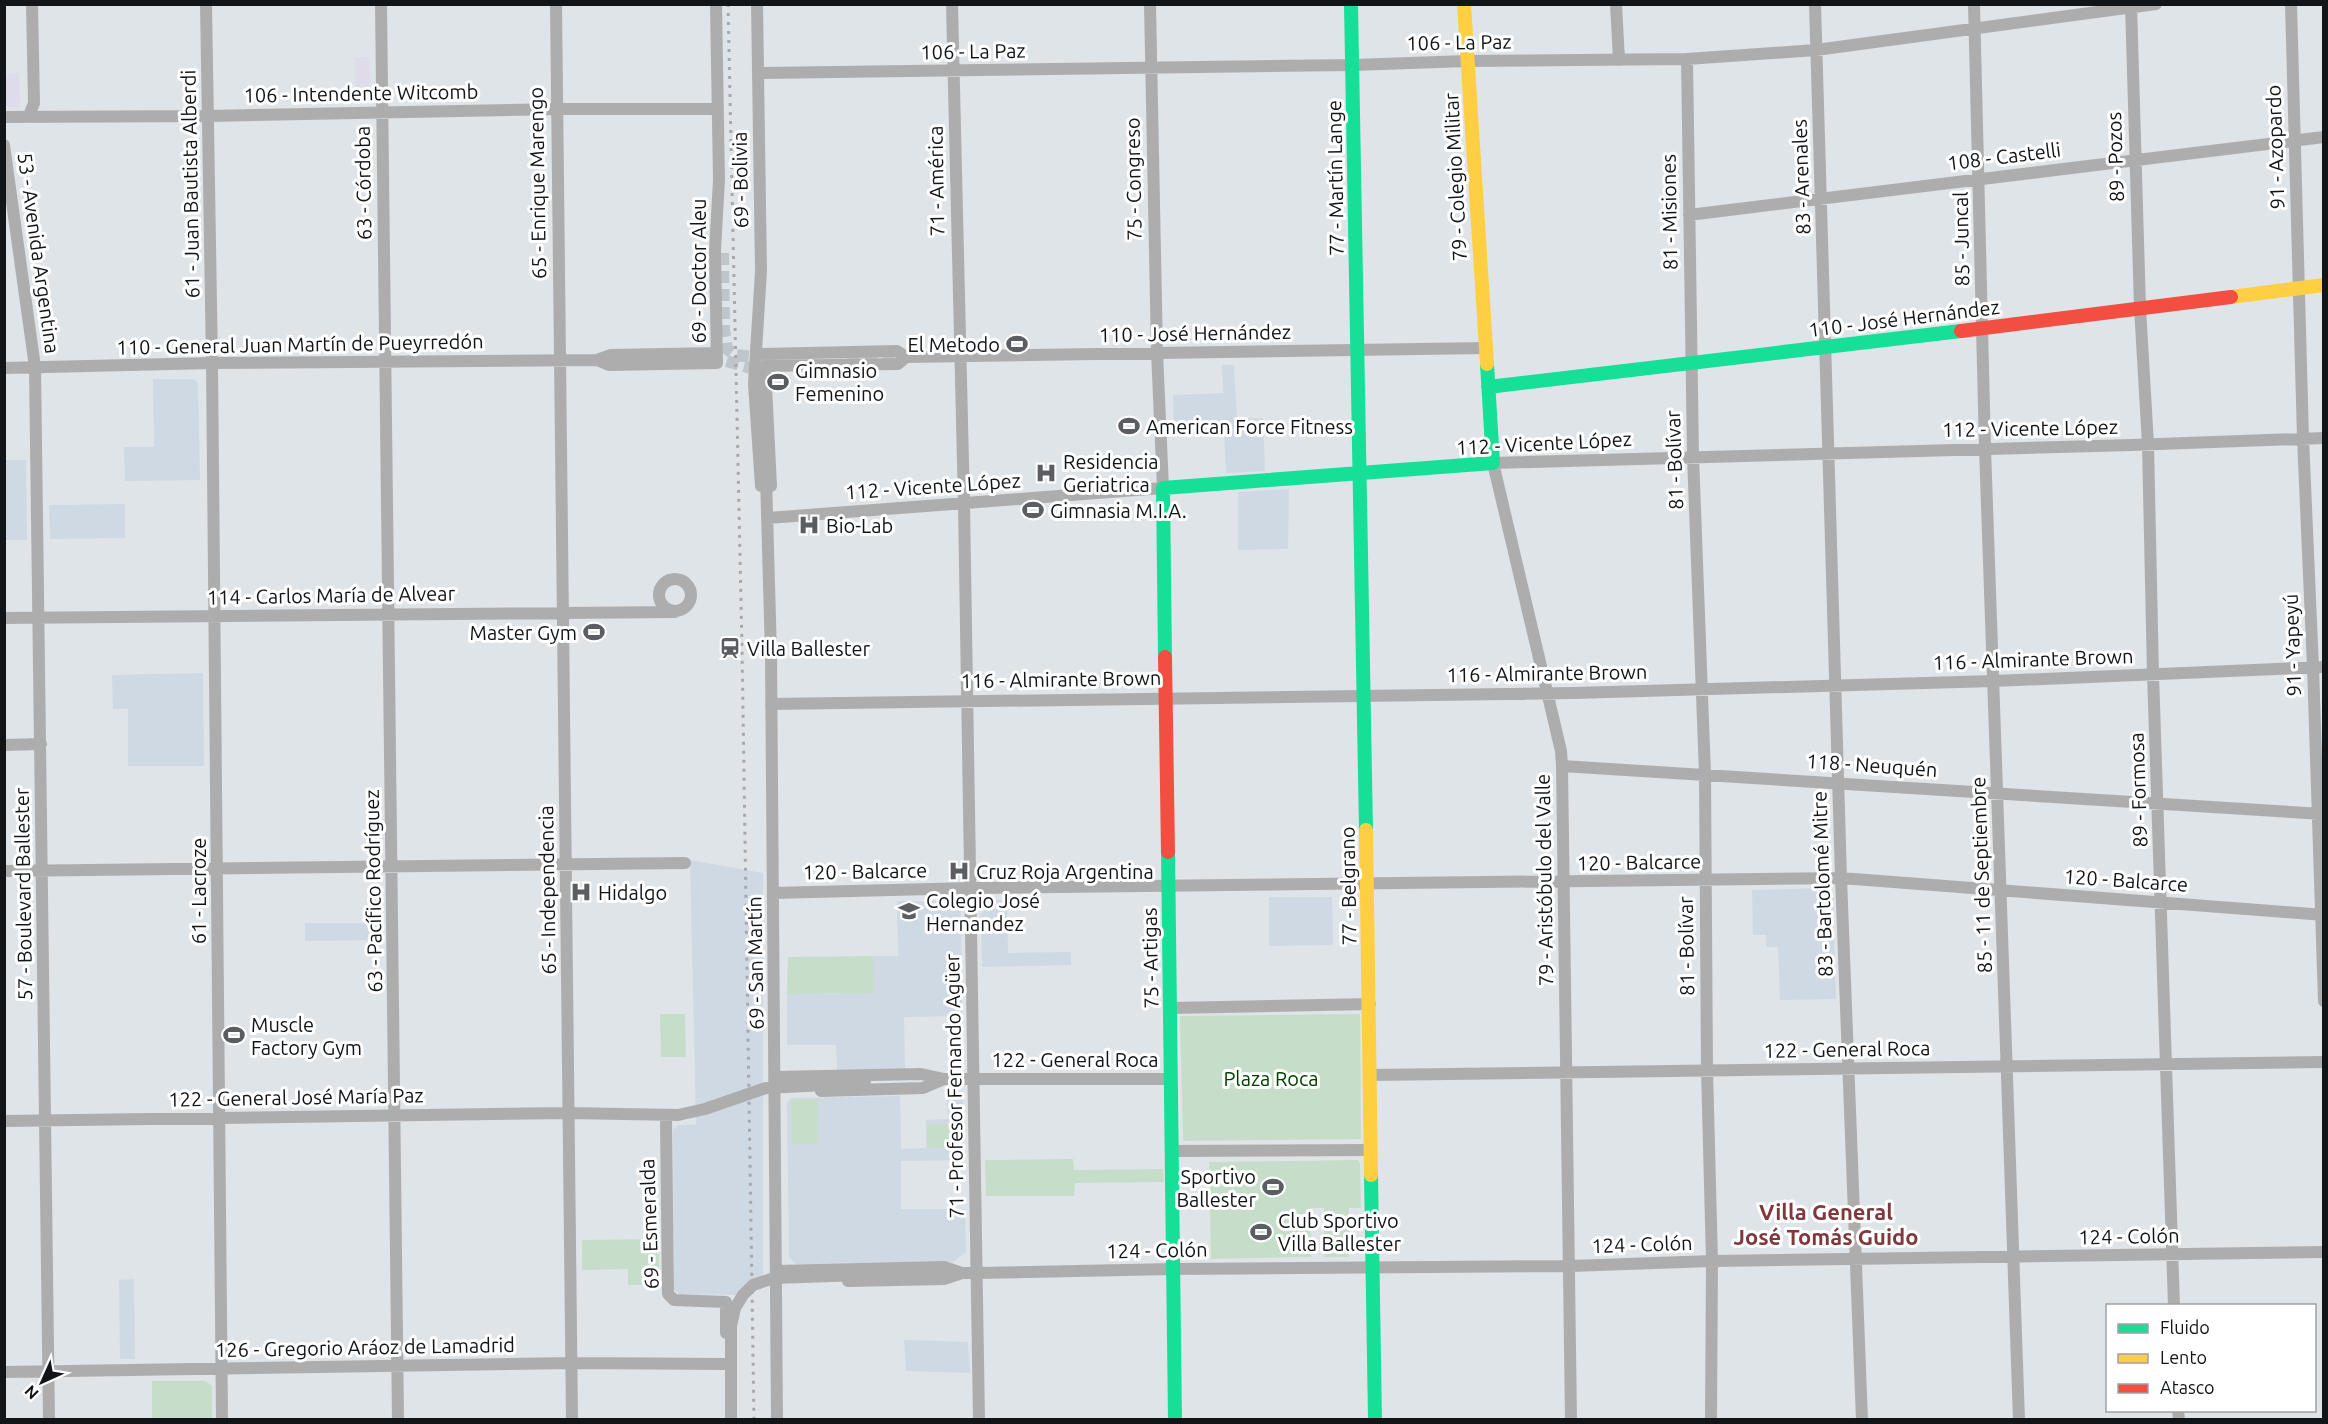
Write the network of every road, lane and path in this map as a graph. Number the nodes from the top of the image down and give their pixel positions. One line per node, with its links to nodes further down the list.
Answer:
1 (32, 4): 29 (street)
2 (206, 4): 30 (street, 61 - Juan Bautista Alberdi)
3 (381, 4): 28 (street, 63 - Córdoba)
4 (555, 4): 26 (street, 65 - Enrique Marengo)
5 (716, 4): 27 (street, 69 - Doctor Aleu)
6 (757, 4): 25 (street, 69 - Bolivia)
7 (952, 4): 24 (street, 71 - América)
8 (1149, 4): 23 (street, 75 - Congreso)
9 (1351, 4): 22 (street, 77 - Martín Lange)
10 (1464, 4): 21 (street, 79 - Colegio Militar)
11 (1616, 4): 20 (street)
12 (1815, 4): 18 (street, 83 - Arenales)
13 (1974, 4): 17 (street, 85 - Juncal)
14 (2156, 4): 16 (street, 106 - La Paz)
15 (2291, 4): 33 (street, 91 - Azopardo)
16 (2131, 6): 17 (street, 106 - La Paz); 35 (street, 89 - Pozos)
17 (1975, 28): 18 (street, 106 - La Paz); 36 (street, 85 - Juncal)
18 (1816, 51): 19 (street, 106 - La Paz); 38 (street, 83 - Arenales)
19 (1687, 59): 20 (street, 106 - La Paz); 39 (street, 81 - Misiones)
20 (1619, 60): 21 (street, 106 - La Paz)
21 (1467, 61): 22 (street, 106 - La Paz); 45 (street, 79 - Colegio Militar)
22 (1353, 65): 23 (street, 106 - La Paz); 47 (street, 77 - Martín Lange)
23 (1150, 66): 24 (street, 106 - La Paz); 48 (street, 75 - Congreso)
24 (954, 72): 25 (street, 106 - La Paz); 50 (street, 71 - América)
25 (759, 73): 49 (street, 69 - Bolivia)
26 (556, 109): 27 (street, 106 - Intendente Witcomb); 28 (street, 106 - Intendente Witcomb); 53 (street, 65 - Enrique Marengo)
27 (718, 109): 37 (street, 69 - Doctor Aleu)
28 (382, 111): 30 (street, 106 - Intendente Witcomb); 54 (street, 63 - Córdoba)
29 (29, 116): 30 (street, 106 - Intendente Witcomb); 31 (street, 106 - Intendente Witcomb)
30 (208, 116): 55 (street, 61 - Juan Bautista Alberdi)
31 (4, 117)
32 (2324, 137): 33 (street, 108 - Castelli)
33 (2293, 141): 35 (street, 108 - Castelli); 42 (street, 91 - Azopardo)
34 (4, 145): 58 (street, 53 - Avenida Argentina)
35 (2134, 160): 36 (street, 108 - Castelli); 43 (street, 89 - Pozos)
36 (1979, 179): 38 (street, 108 - Castelli); 44 (street, 85 - Juncal)
37 (719, 180): 40 (street, 69 - Doctor Aleu); 52 (street, 69 - Doctor Aleu)
38 (1821, 199): 39 (street, 108 - Castelli); 46 (street, 83 - Arenales)
39 (1689, 215): 56 (street, 81 - Misiones)
40 (723, 254)
41 (2324, 285): 42 (street, 110 - José Hernández)
42 (2300, 288): 43 (street, 110 - José Hernández); 61 (street, 91 - Yapeyú)
43 (2139, 308): 44 (street, 110 - José Hernández); 63 (street, 89 - Formosa)
44 (1983, 328): 46 (street, 110 - José Hernández); 64 (street, 85 - 11 de Septiembre)
45 (1485, 348): 47 (street, 110 - José Hernández); 60 (street, 79 - Aristóbulo del Valle)
46 (1825, 348): 56 (street, 110 - José Hernández); 65 (street, 83 - Bartolomé Mitre)
47 (1359, 351): 48 (street, 110 - José Hernández); 68 (street, 77 - Belgrano)
48 (1157, 352): 50 (street, 110 - José Hernández); 70 (street, 75 - Artigas)
49 (757, 354): 51 (street, 110 - José Hernández); 72 (street, 69 - San Martín)
50 (959, 356): 51 (street, 110 - José Hernández); 71 (street, 71 - Profesor Fernando Agüer)
51 (906, 357): 57 (street, 110 - José Hernández)
52 (717, 358): 53 (street, 110 - General Juan Martín de Pueyrredón)
53 (559, 360): 54 (street, 110 - General Juan Martín de Pueyrredón); 74 (street, 65 - Independencia)
54 (385, 362): 55 (street, 110 - General Juan Martín de Pueyrredón); 75 (street, 63 - Pacífico Rodríguez)
55 (212, 363): 58 (street, 110 - General Juan Martín de Pueyrredón); 76 (street, 61 - Lacroze)
56 (1690, 363): 60 (street, 110 - José Hernández); 66 (street, 81 - Bolívar)
57 (765, 366): 72 (street, 69 - San Martín)
58 (35, 367): 59 (street, 110 - General Juan Martín de Pueyrredón); 78 (street, 57 - Boulevard Ballester)
59 (4, 368)
60 (1488, 387): 67 (street, 79 - Aristóbulo del Valle)
61 (2302, 438): 62 (street, 112 - Vicente López); 63 (street, 112 - Vicente López); 79 (street, 91 - Yapeyú)
62 (2324, 438)
63 (2148, 444): 64 (street, 112 - Vicente López); 80 (street, 89 - Formosa)
64 (1985, 448): 65 (street, 112 - Vicente López); 81 (street, 85 - 11 de Septiembre)
65 (1829, 454): 66 (street, 112 - Vicente López); 82 (street, 83 - Bartolomé Mitre)
66 (1693, 456): 67 (street, 112 - Vicente López); 83 (street, 81 - Bolívar)
67 (1493, 463): 68 (street, 112 - Vicente López); 84 (street, 79 - Aristóbulo del Valle)
68 (1361, 472): 70 (street, 112 - Vicente López); 85 (street, 77 - Belgrano)
69 (766, 477): 72 (street, 69 - San Martín)
70 (1163, 488): 71 (street, 112 - Vicente López); 86 (street, 75 - Artigas)
71 (964, 504): 72 (street, 112 - Vicente López); 87 (street, 71 - Profesor Fernando Agüer)
72 (768, 512): 88 (street, 69 - San Martín)
73 (659, 606): 73 (street, 114 - Carlos María de Alvear); 74 (street, 114 - Carlos María de Alvear)
74 (562, 613): 75 (street, 114 - Carlos María de Alvear); 97 (street, 65 - Independencia)
75 (388, 614): 76 (street, 114 - Carlos María de Alvear); 99 (street, 63 - Pacífico Rodríguez)
76 (215, 616): 78 (street, 114 - Carlos María de Alvear); 100 (street, 61 - Lacroze)
77 (4, 618): 78 (street, 114 - Carlos María de Alvear)
78 (39, 618): 89 (street, 57 - Boulevard Ballester)
79 (2318, 667): 80 (street, 116 - Almirante Brown); 96 (street, 91 - Yapeyú)
80 (2153, 674): 81 (street, 116 - Almirante Brown); 95 (street, 89 - Formosa)
81 (1994, 681): 82 (street, 116 - Almirante Brown); 94 (street, 85 - 11 de Septiembre)
82 (1836, 685): 83 (street, 116 - Almirante Brown); 93 (street, 83 - Bartolomé Mitre)
83 (1701, 690): 84 (street, 116 - Almirante Brown); 92 (street, 81 - Bolívar)
84 (1547, 693): 85 (street, 116 - Almirante Brown); 91 (street, 79 - Aristóbulo del Valle)
85 (1364, 696): 86 (street, 116 - Almirante Brown); 106 (street, 77 - Belgrano)
86 (1165, 698): 87 (street, 116 - Almirante Brown); 107 (street, 75 - Artigas)
87 (966, 700): 88 (street, 116 - Almirante Brown); 108 (street, 71 - Profesor Fernando Agüer)
88 (771, 704): 110 (street, 69 - San Martín)
89 (41, 744): 90 (street); 101 (street, 57 - Boulevard Ballester)
90 (4, 745)
91 (1562, 766): 92 (street, 118 - Neuquén); 105 (street, 79 - Aristóbulo del Valle)
92 (1705, 774): 93 (street, 118 - Neuquén); 104 (street, 81 - Bolívar)
93 (1839, 783): 94 (street, 118 - Neuquén); 103 (street, 83 - Bartolomé Mitre)
94 (1997, 793): 95 (street, 118 - Neuquén); 109 (street, 85 - 11 de Septiembre)
95 (2158, 803): 96 (street, 118 - Neuquén); 111 (street, 89 - Formosa)
96 (2320, 814): 112 (street, 91 - Yapeyú)
97 (566, 863): 98 (street); 99 (street); 128 (street, 65 - Independencia)
98 (685, 863)
99 (392, 866): 100 (street); 130 (street, 63 - Pacífico Rodríguez)
100 (217, 868): 101 (street); 131 (street, 61 - Lacroze)
101 (42, 870): 102 (street); 134 (street, 57 - Boulevard Ballester)
102 (4, 871)
103 (1840, 878): 104 (street, 120 - Balcarce); 109 (street, 120 - Balcarce); 119 (street, 83 - Bartolomé Mitre)
104 (1705, 880): 105 (street, 120 - Balcarce); 120 (street, 81 - Bolívar)
105 (1564, 882): 106 (street, 120 - Balcarce); 121 (street, 79 - Aristóbulo del Valle)
106 (1367, 883): 107 (street, 120 - Balcarce); 114 (street, 77 - Belgrano)
107 (1167, 886): 108 (street, 120 - Balcarce); 115 (street, 75 - Artigas)
108 (971, 888): 110 (street, 120 - Balcarce); 125 (street, 71 - Profesor Fernando Agüer)
109 (2002, 891): 111 (street, 120 - Balcarce); 118 (street, 85 - 11 de Septiembre)
110 (773, 893): 123 (street, 69 - San Martín)
111 (2161, 902): 112 (street, 120 - Balcarce); 117 (street, 89 - Formosa)
112 (2322, 915): 113 (street, 91 - Yapeyú)
113 (2324, 1001)
114 (1370, 1004): 115 (street); 122 (street, 77 - Belgrano)
115 (1171, 1008): 126 (street, 75 - Artigas)
116 (2324, 1062): 117 (street, 122 - General Roca)
117 (2165, 1064): 118 (street, 122 - General Roca); 138 (street, 89 - Formosa)
118 (2008, 1067): 119 (street, 122 - General Roca); 139 (street, 85 - 11 de Septiembre)
119 (1848, 1069): 120 (street, 122 - General Roca); 140 (street, 83 - Bartolomé Mitre)
120 (1707, 1070): 121 (street, 122 - General Roca); 141 (street, 81 - Bolívar)
121 (1568, 1073): 122 (street, 122 - General Roca); 142 (street, 79 - Aristóbulo del Valle)
122 (1371, 1076): 135 (street, 77 - Belgrano)
123 (775, 1077): 124 (street, 122 - General Roca); 127 (street, 69 - San Martín)
124 (944, 1079): 125 (street, 122 - General Roca); 127 (street, 122 - General Roca); 129 (street, bridge)
125 (972, 1079): 126 (street, 122 - General Roca); 146 (street, 71 - Profesor Fernando Agüer)
126 (1171, 1079): 136 (street, 75 - Artigas)
127 (775, 1092): 147 (street, 69 - San Martín)
128 (569, 1113): 129 (street, 122 - General José María Paz); 130 (street, 122 - General José María Paz); 149 (street, 65 - Independencia)
129 (592, 1115): 132 (street, 122 - General José María Paz); 132 (street, 122 - General José María Paz)
130 (394, 1116): 131 (street, 122 - General José María Paz); 151 (street, 63 - Pacífico Rodríguez)
131 (219, 1117): 134 (street, 122 - General José María Paz); 152 (street, 61 - Lacroze)
132 (666, 1120): 150 (street, 69 - Esmeralda)
133 (4, 1121): 134 (street, 122 - General José María Paz)
134 (45, 1121): 153 (street, 57 - Boulevard Ballester)
135 (1370, 1150): 136 (street); 143 (street, 77 - Belgrano)
136 (1173, 1151): 144 (street, 75 - Artigas)
137 (2324, 1252): 138 (street, 124 - Colón)
138 (2172, 1255): 139 (street, 124 - Colón); 148 (street, 89 - Formosa)
139 (2014, 1257): 140 (street, 124 - Colón); 168 (street, 85 - 11 de Septiembre)
140 (1855, 1260): 141 (street, 124 - Colón); 167 (street, 83 - Bartolomé Mitre)
141 (1712, 1261): 142 (street, 124 - Colón); 166 (street, 81 - Bolívar)
142 (1570, 1266): 143 (street, 124 - Colón); 165 (street, 79 - Aristóbulo del Valle)
143 (1372, 1267): 144 (street, 124 - Colón); 164 (street, 77 - Belgrano)
144 (1173, 1269): 146 (street, 124 - Colón); 163 (street, 75 - Artigas)
145 (962, 1273): 146 (street, 124 - Colón); 147 (street, 124 - Colón); 160 (street, bridge)
146 (977, 1273): 162 (street, 71 - Profesor Fernando Agüer)
147 (776, 1277): 161 (street, 69 - San Martín)
148 (2174, 1304)
149 (572, 1363): 150 (street, 126 - Gregorio Aráoz de Lamadrid); 151 (street, 126 - Gregorio Aráoz de Lamadrid); 158 (street, 65 - Independencia)
150 (725, 1364): 159 (street, 69 - Esmeralda)
151 (398, 1366): 152 (street, 126 - Gregorio Aráoz de Lamadrid); 157 (street, 63 - Pacífico Rodríguez)
152 (221, 1370): 153 (street, 126 - Gregorio Aráoz de Lamadrid); 156 (street, 61 - Lacroze)
153 (48, 1371): 154 (street, 126 - Gregorio Aráoz de Lamadrid); 155 (street, 57 - Boulevard Ballester)
154 (4, 1372)
155 (49, 1419)
156 (222, 1419)
157 (398, 1419)
158 (572, 1419)
159 (726, 1419)
160 (731, 1419)
161 (777, 1419)
162 (978, 1419)
163 (1176, 1419)
164 (1376, 1419)
165 (1571, 1419)
166 (1711, 1419)
167 (1862, 1419)
168 (2019, 1419)

